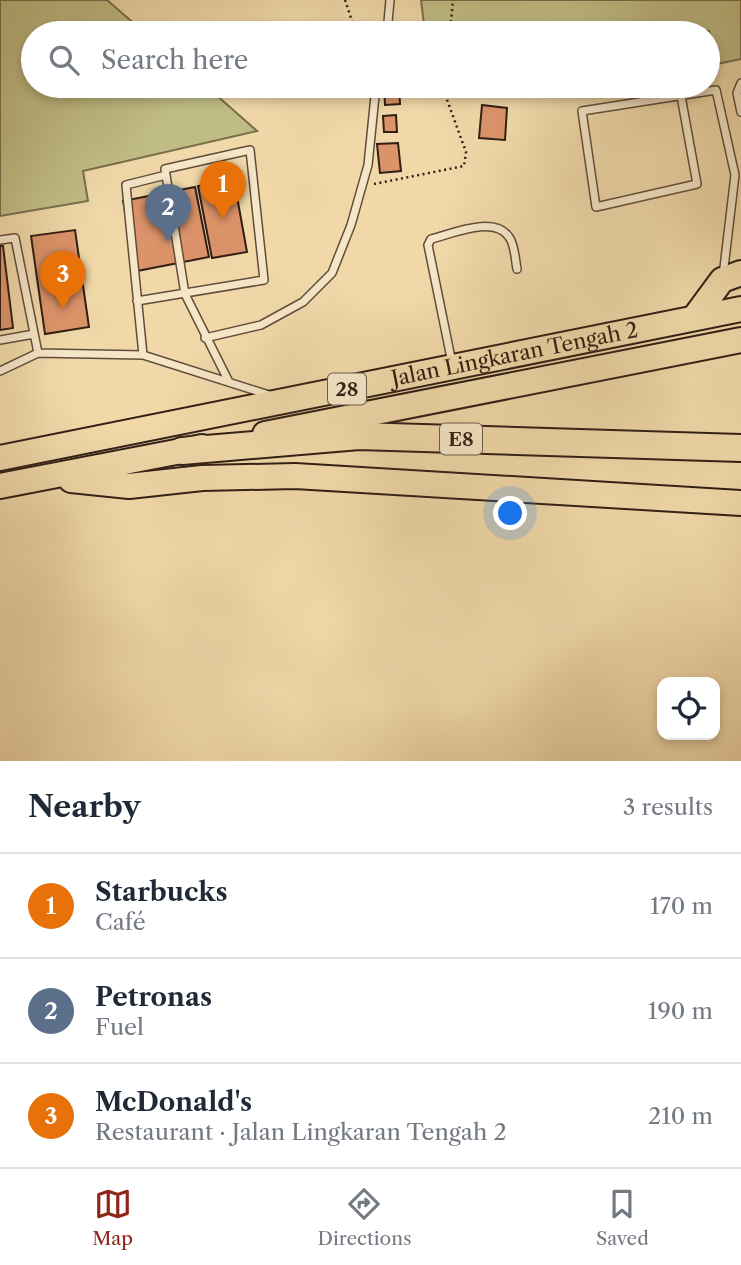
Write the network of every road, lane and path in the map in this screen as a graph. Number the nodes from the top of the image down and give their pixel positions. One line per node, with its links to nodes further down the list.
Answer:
1 (345, 0): 4 (path)
2 (390, 0): 5 (lane)
3 (453, 0): 6 (path)
4 (352, 21)
5 (388, 21)
6 (451, 21)
7 (741, 83): 13 (lane)
8 (375, 98): 15 (lane)
9 (446, 98): 15 (path)
10 (668, 98): 11 (lane)
11 (681, 98)
12 (718, 98): 18 (lane)
13 (741, 112)
14 (166, 176): 19 (lane); 19 (lane); 20 (lane)
15 (360, 187): 24 (lane)
16 (0, 240): 23 (lane)
17 (517, 269): 29 (lane)
18 (732, 276): 22 (highway)
19 (185, 294): 20 (lane); 24 (lane)
20 (137, 301): 28 (lane)
21 (741, 309): 22 (highway, Jalan Lingkaran Tengah 2 / 28)
22 (694, 318): 29 (highway, Jalan Lingkaran Tengah 2 / 28)
23 (34, 334): 25 (lane); 27 (lane)
24 (205, 338): 31 (lane)
25 (0, 340)
26 (741, 340): 34 (highway, Jalan Lingkaran Tengah 2 / 28)
27 (38, 353): 28 (lane); 30 (lane)
28 (143, 355): 31 (lane)
29 (453, 368): 32 (highway, Jalan Lingkaran Tengah 2 / 28)
30 (0, 371)
31 (229, 382): 32 (lane)
32 (288, 401): 35 (highway, Jalan Lingkaran Tengah 2 / 28)
33 (741, 448): 34 (highway, E8)
34 (182, 451): 36 (highway, Jalan Lingkaran Tengah 2 / 28)
35 (0, 457)
36 (45, 477): 37 (highway, Jalan Lingkaran Tengah 2 / 28); 38 (highway)
37 (0, 486)
38 (741, 503)

